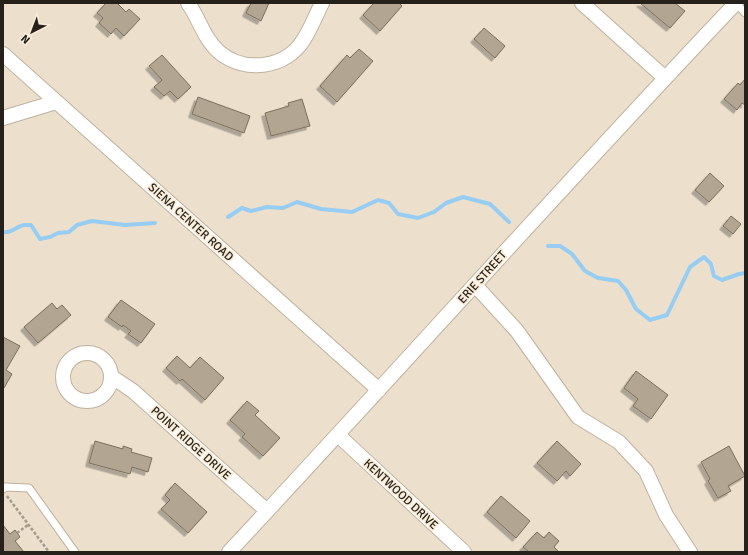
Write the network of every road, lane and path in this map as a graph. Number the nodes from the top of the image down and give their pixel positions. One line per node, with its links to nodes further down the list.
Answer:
1 (188, 3): 2 (street)
2 (322, 3)
3 (582, 3): 7 (street)
4 (736, 3): 5 (lane); 7 (street, ERIE STREET)
5 (745, 13)
6 (3, 54): 8 (street, SIENA CENTER ROAD)
7 (665, 78): 10 (street, ERIE STREET)
8 (56, 102): 9 (street); 12 (street, SIENA CENTER ROAD)
9 (3, 118)
10 (475, 285): 12 (street, ERIE STREET); 22 (street)
11 (112, 377): 15 (street, POINT RIDGE DRIVE)
12 (379, 390): 13 (street, ERIE STREET)
13 (338, 435): 15 (street, ERIE STREET); 21 (street, KENTWOOD DRIVE)
14 (3, 490): 16 (path); 19 (lane)
15 (267, 511): 20 (street, ERIE STREET)
16 (28, 525): 17 (path); 18 (path)
17 (17, 534)
18 (49, 552)
19 (75, 552)
20 (229, 552)
21 (464, 552)
22 (690, 552)

